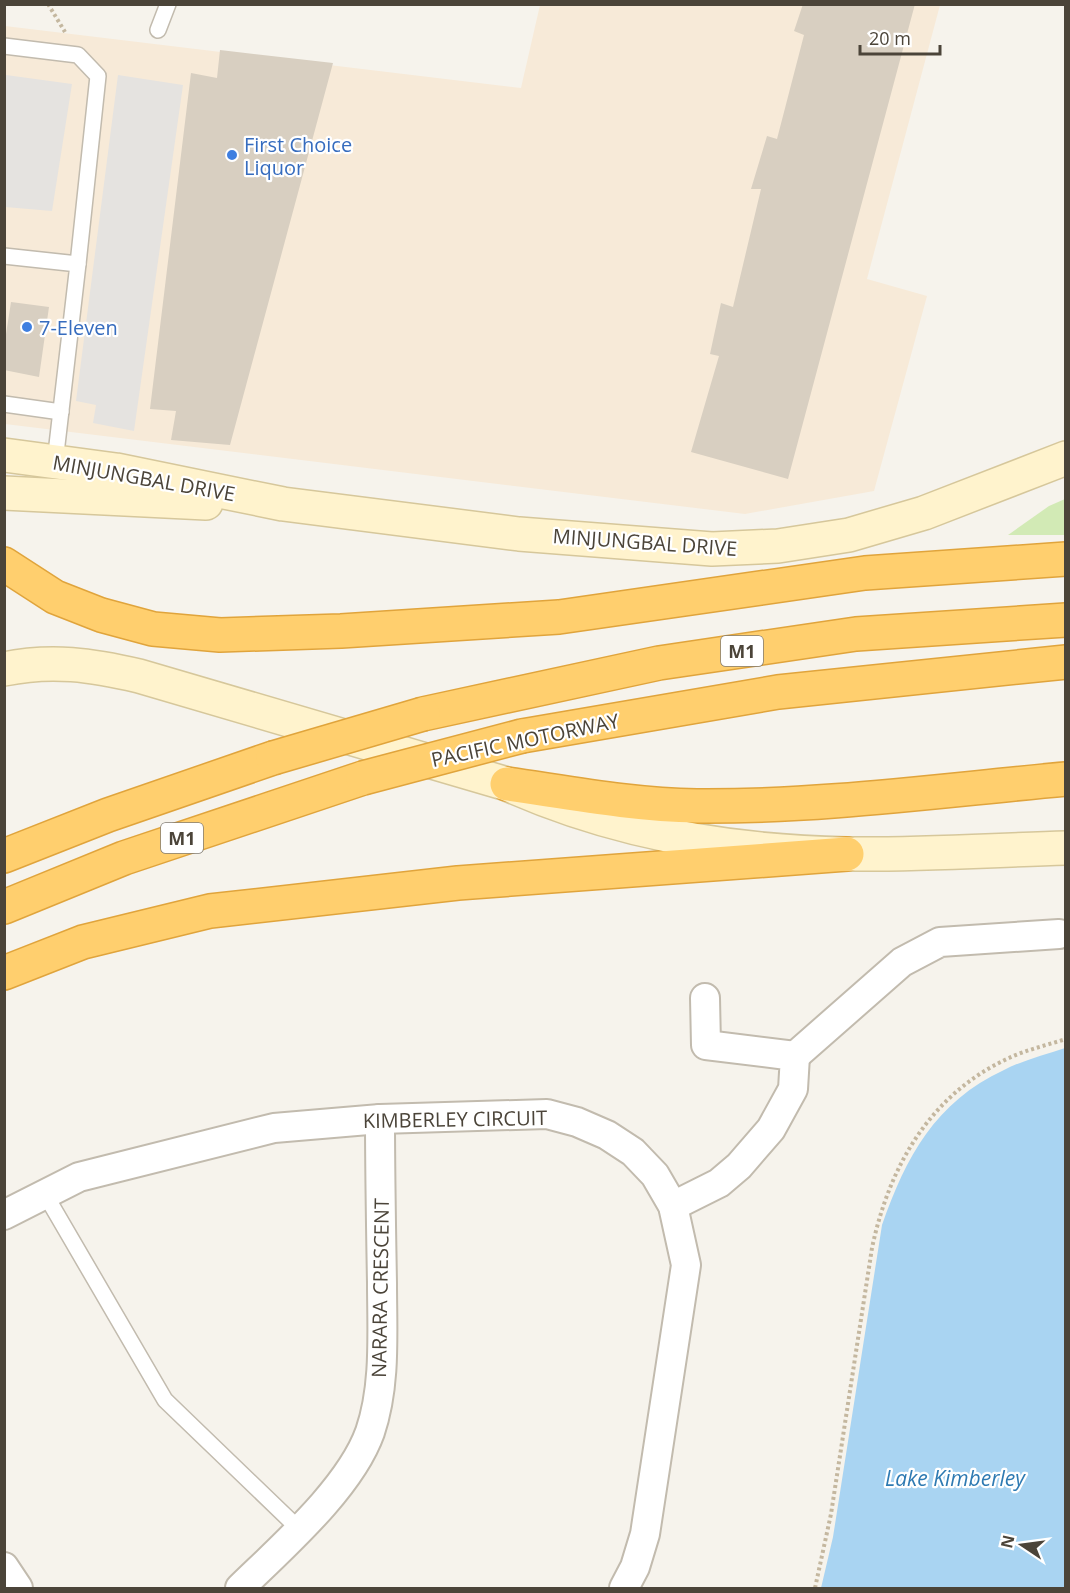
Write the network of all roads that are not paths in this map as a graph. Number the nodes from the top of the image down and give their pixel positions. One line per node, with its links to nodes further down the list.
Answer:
1 (168, 4): 2 (lane)
2 (158, 30)
3 (4, 46): 5 (lane)
4 (4, 256): 5 (lane)
5 (78, 264): 7 (lane)
6 (4, 404): 7 (lane)
7 (62, 412): 10 (lane)
8 (4, 455): 10 (street, MINJUNGBAL DRIVE)
9 (1065, 458): 12 (street, MINJUNGBAL DRIVE)
10 (56, 462): 12 (street, MINJUNGBAL DRIVE)
11 (4, 493): 12 (street, MINJUNGBAL DRIVE)
12 (283, 504)
13 (1065, 559): 14 (highway)
14 (4, 564)
15 (1065, 620): 22 (highway, M1, bridge)
16 (1065, 662): 23 (highway, PACIFIC MOTORWAY / M1, bridge)
17 (4, 669): 19 (street)
18 (1065, 779): 19 (highway)
19 (507, 784): 21 (street)
20 (1065, 848): 21 (street)
21 (847, 854): 25 (highway)
22 (4, 856)
23 (4, 907)
24 (1059, 934): 27 (street)
25 (4, 973)
26 (705, 998): 27 (street)
27 (795, 1056): 30 (street)
28 (380, 1119): 29 (street, KIMBERLEY CIRCUIT); 30 (street, KIMBERLEY CIRCUIT); 32 (street, NARARA CRESCENT)
29 (45, 1194): 31 (street, KIMBERLEY CIRCUIT); 32 (lane)
30 (673, 1206): 36 (street, KIMBERLEY CIRCUIT)
31 (4, 1215)
32 (300, 1530): 35 (street, NARARA CRESCENT)
33 (4, 1567): 34 (street)
34 (18, 1588)
35 (240, 1588)
36 (624, 1588)

